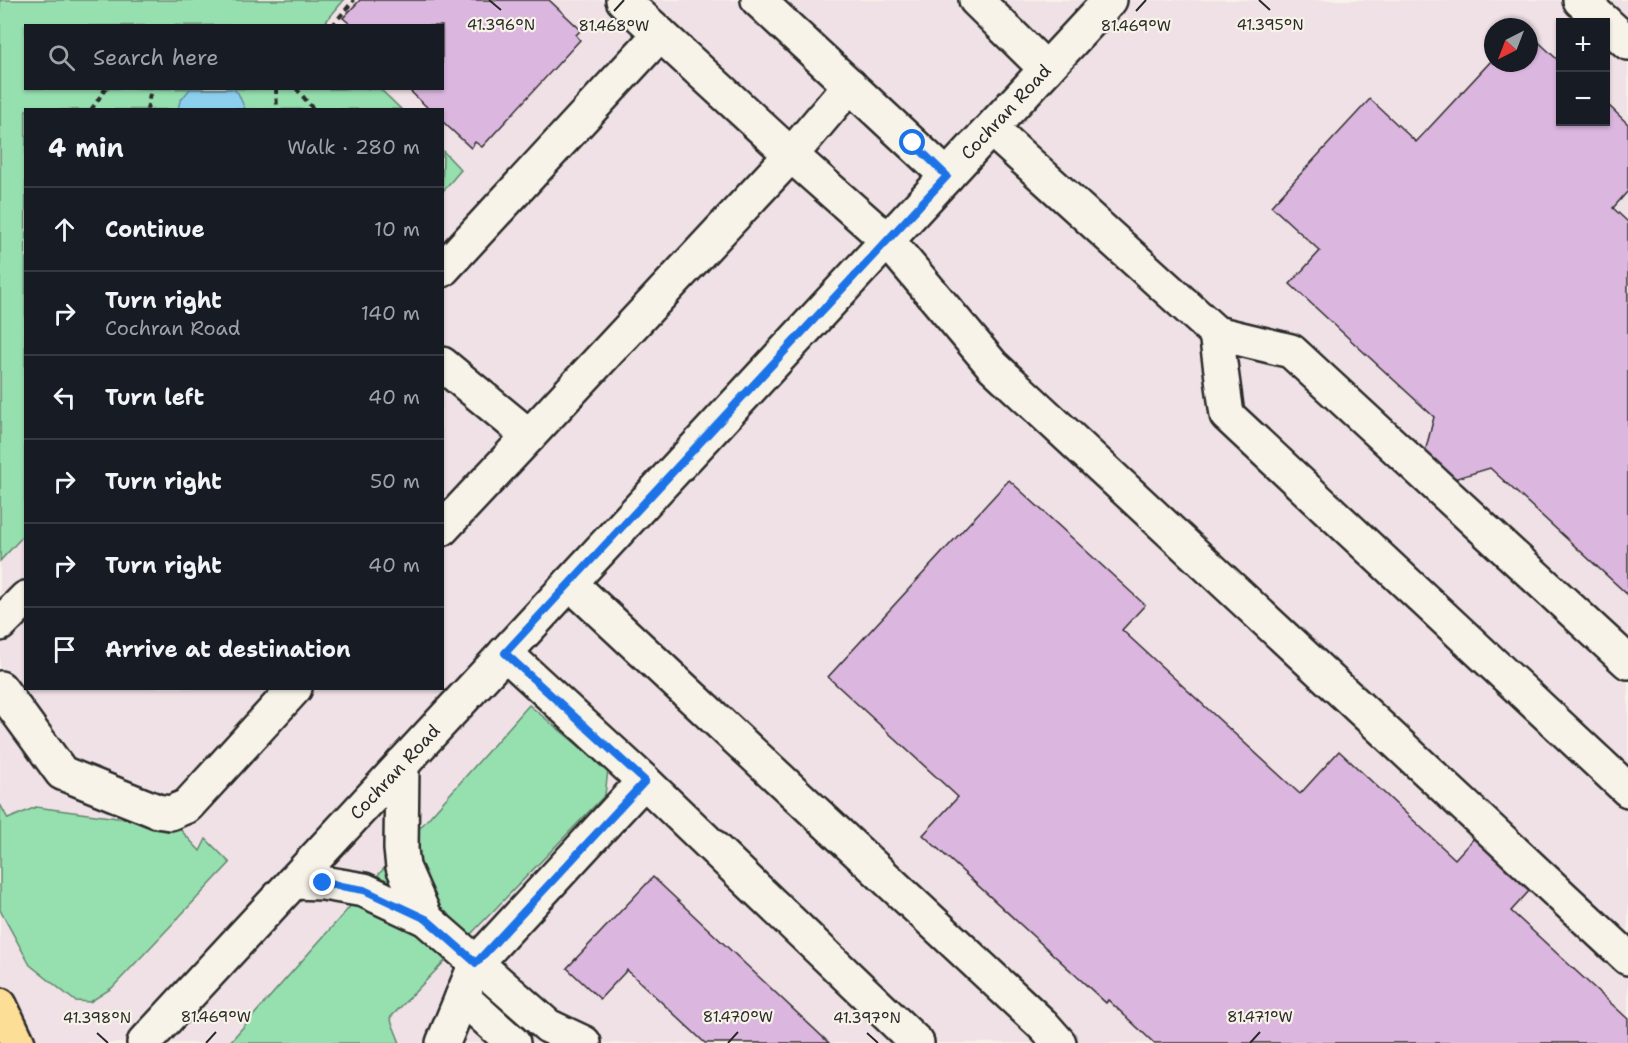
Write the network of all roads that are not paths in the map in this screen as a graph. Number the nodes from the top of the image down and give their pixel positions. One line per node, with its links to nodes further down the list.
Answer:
1 (623, 0): 8 (street)
2 (758, 0): 11 (street)
3 (976, 0): 10 (street)
4 (1110, 0): 10 (street, Cochran Road)
5 (1580, 0): 6 (street)
6 (1600, 18)
7 (1610, 27): 9 (street)
8 (660, 34): 13 (street); 16 (street)
9 (1628, 43)
10 (1046, 69): 12 (street, Cochran Road)
11 (850, 85): 13 (street); 14 (street)
12 (991, 129): 14 (street, Cochran Road); 17 (street)
13 (791, 155): 15 (street); 19 (street)
14 (947, 176): 15 (street, Cochran Road)
15 (887, 240): 21 (street, Cochran Road); 34 (street)
16 (444, 268)
17 (1216, 333): 25 (street); 31 (street)
18 (444, 366): 19 (street)
19 (529, 436): 20 (street)
20 (444, 528)
21 (570, 583): 24 (street, Cochran Road); 38 (street)
22 (24, 600): 23 (street)
23 (0, 624)
24 (505, 653): 28 (street, Cochran Road); 30 (street)
25 (1628, 662)
26 (0, 688): 27 (street)
27 (293, 690)
28 (446, 697): 29 (street, Cochran Road)
29 (402, 764): 32 (street, Cochran Road); 33 (street)
30 (645, 781): 35 (street); 44 (street)
31 (1628, 789)
32 (293, 882): 33 (street); 40 (street, Cochran Road)
33 (426, 919): 35 (street)
34 (1628, 958)
35 (476, 963): 36 (street); 43 (street)
36 (462, 997): 41 (street); 42 (street)
37 (0, 1005): 39 (main road)
38 (1057, 1042)
39 (18, 1043)
40 (144, 1043)
41 (443, 1043)
42 (513, 1043)
43 (584, 1043)
44 (917, 1043)

